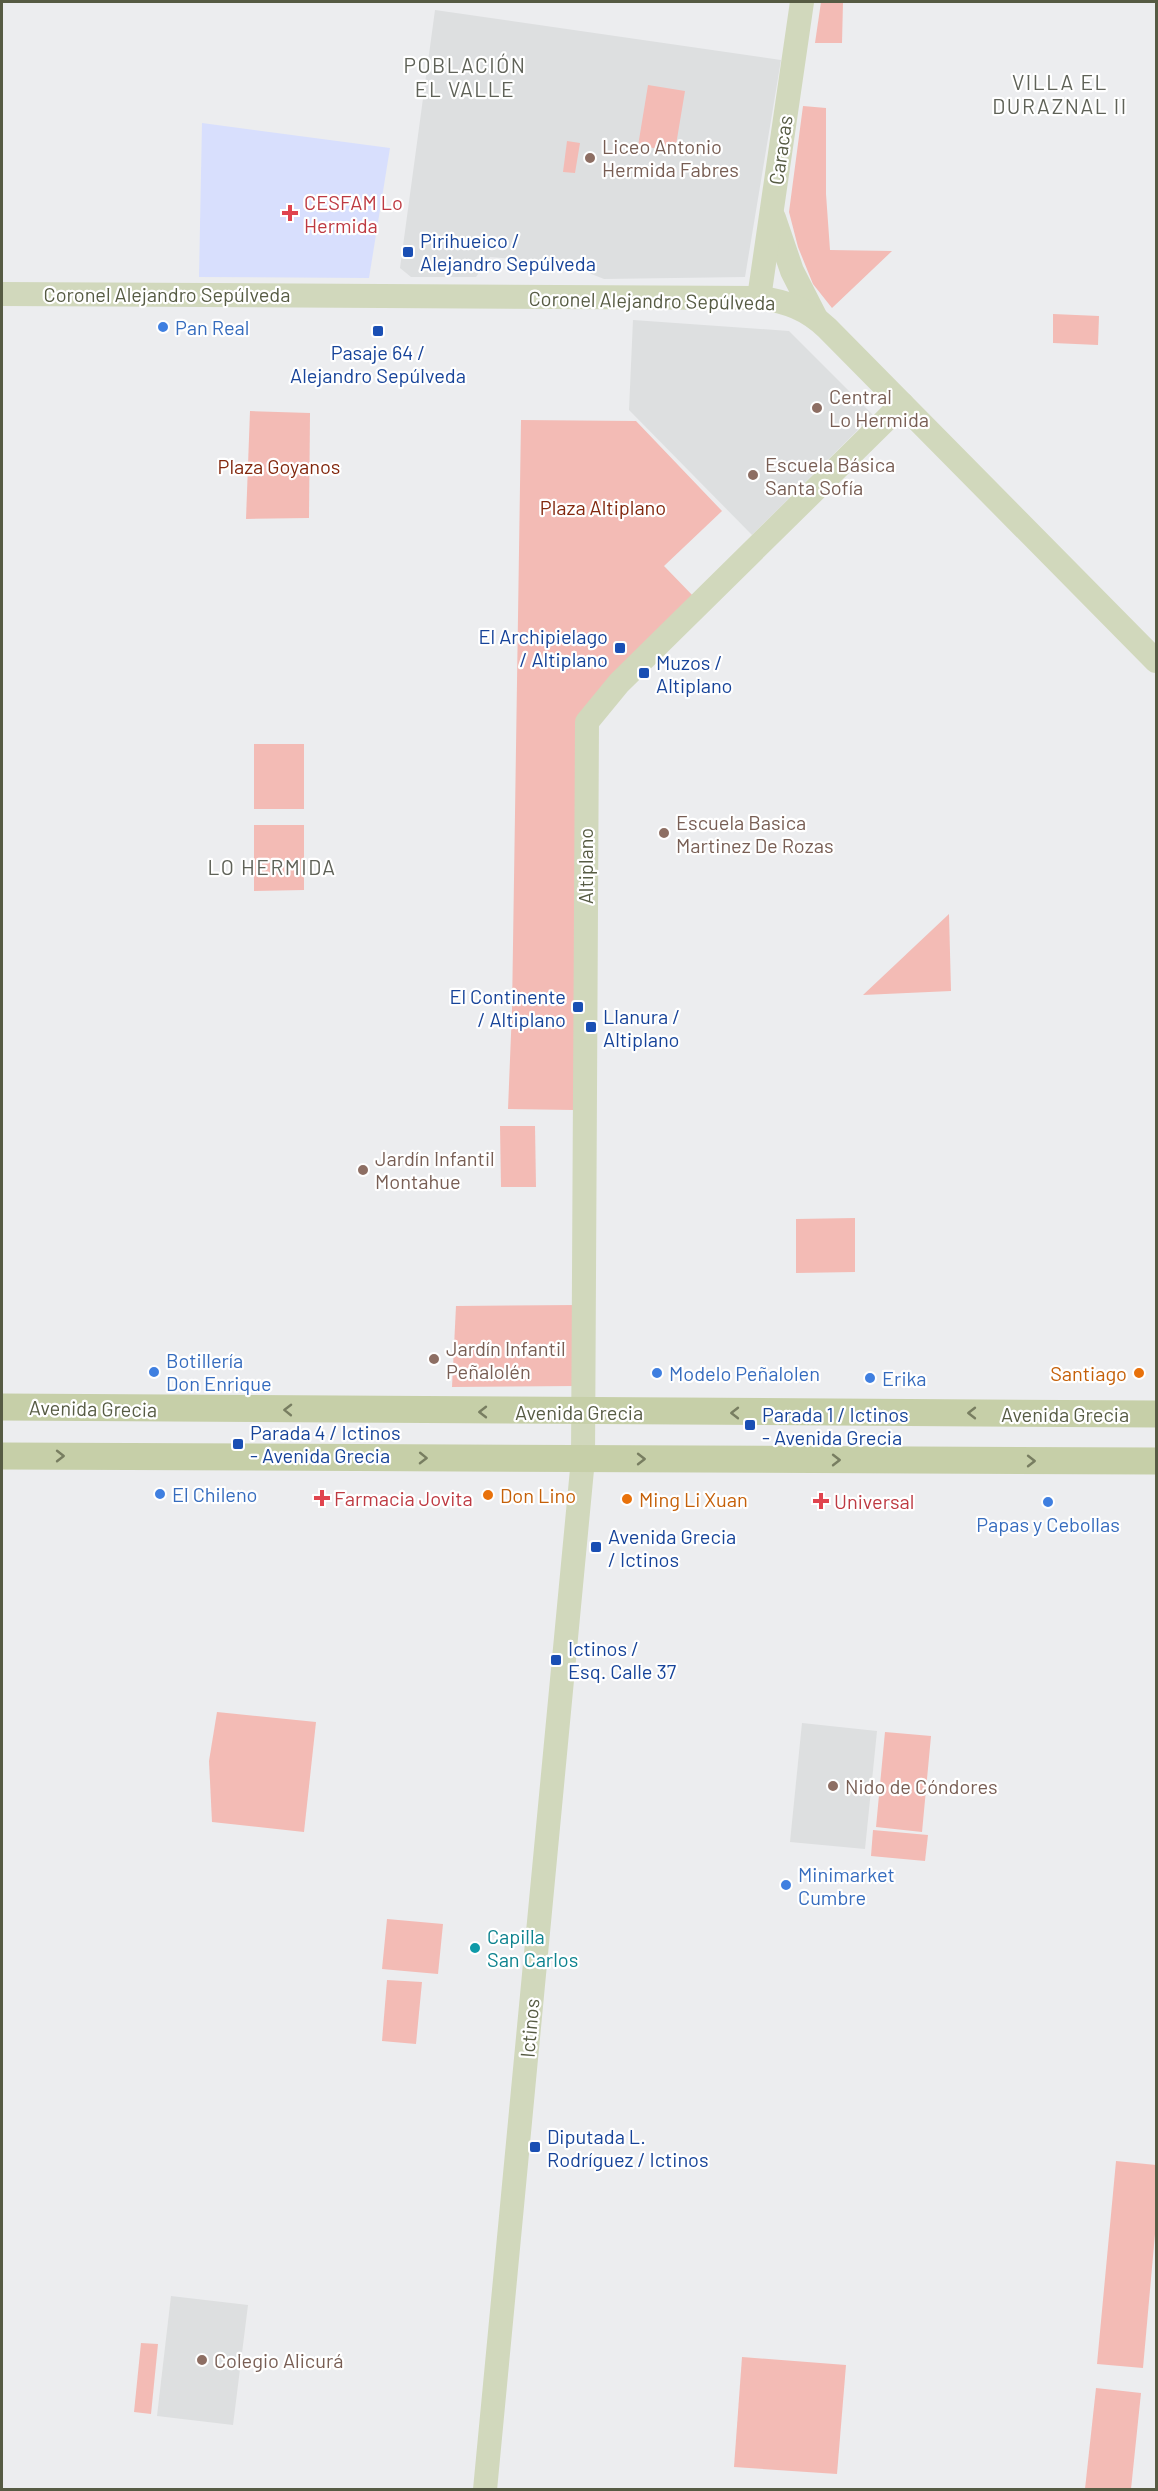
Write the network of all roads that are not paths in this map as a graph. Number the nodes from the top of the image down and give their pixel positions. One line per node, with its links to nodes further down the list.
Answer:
1 (802, 2): 2 (street, Caracas)
2 (772, 207): 4 (street, Caracas); 5 (street)
3 (2, 294): 4 (street, Coronel Alejandro Sepúlveda)
4 (759, 298): 5 (street, Coronel Alejandro Sepúlveda)
5 (816, 318): 6 (street, Coronel Alejandro Sepúlveda)
6 (902, 404): 7 (street, Coronel Alejandro Sepúlveda); 9 (street, Altiplano)
7 (1156, 662)
8 (2, 1407): 9 (main road, Avenida Grecia, one-way to 8)
9 (584, 1413): 10 (main road, Avenida Grecia, one-way to 9); 12 (street, Altiplano)
10 (1156, 1414)
11 (2, 1456): 12 (main road, one-way to 12)
12 (583, 1459): 13 (main road, one-way to 13); 14 (street, Ictinos)
13 (1156, 1461)
14 (485, 2490)

